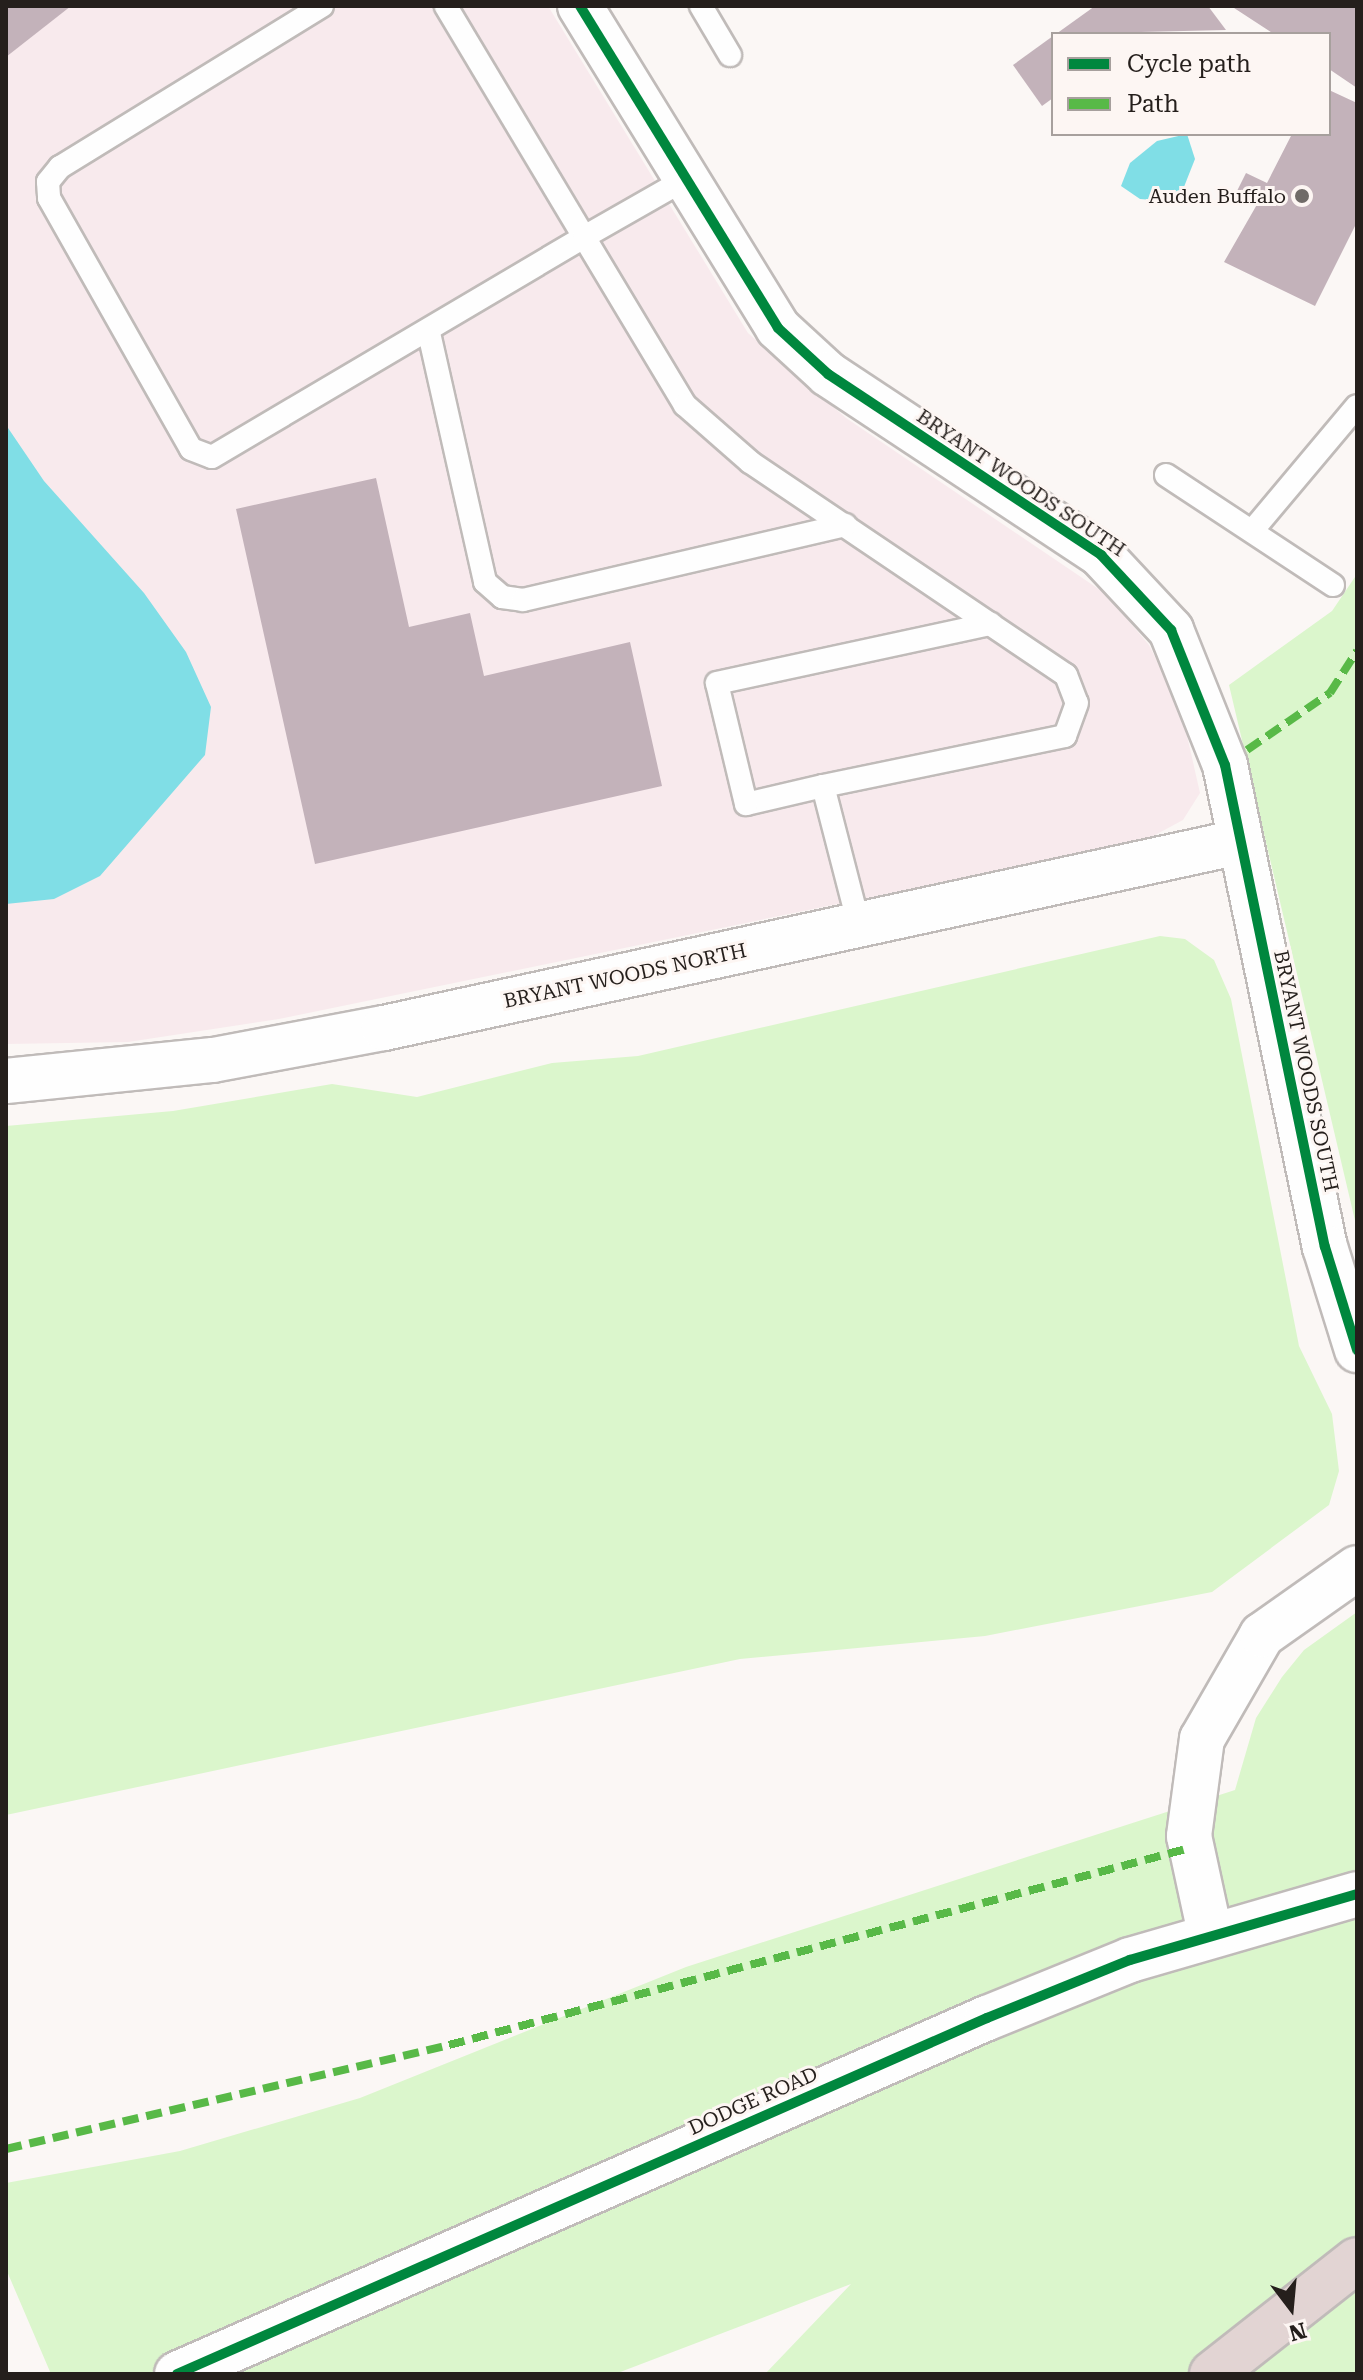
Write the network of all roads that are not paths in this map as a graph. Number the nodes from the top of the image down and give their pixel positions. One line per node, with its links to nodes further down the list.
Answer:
1 (322, 6): 8 (lane)
2 (446, 6): 7 (lane)
3 (580, 6): 6 (street, BRYANT WOODS SOUTH)
4 (701, 6): 5 (lane)
5 (730, 55)
6 (684, 180): 7 (lane); 16 (street, BRYANT WOODS SOUTH)
7 (584, 237): 8 (lane); 11 (lane)
8 (429, 333): 11 (lane)
9 (1357, 406): 12 (lane)
10 (1166, 475): 12 (lane)
11 (845, 525): 14 (lane)
12 (1252, 531): 13 (lane)
13 (1333, 585)
14 (991, 624): 15 (lane); 15 (lane)
15 (823, 786): 17 (lane)
16 (1239, 842): 17 (street, BRYANT WOODS NORTH); 19 (street, BRYANT WOODS SOUTH)
17 (859, 925): 18 (street, BRYANT WOODS NORTH)
18 (6, 1081)
19 (1357, 1350)
20 (1357, 1568): 22 (street)
21 (1357, 1894): 22 (street, DODGE ROAD)
22 (1210, 1933): 24 (street, DODGE ROAD)
23 (1357, 2260): 25 (highway)
24 (177, 2374)
25 (1212, 2374)

